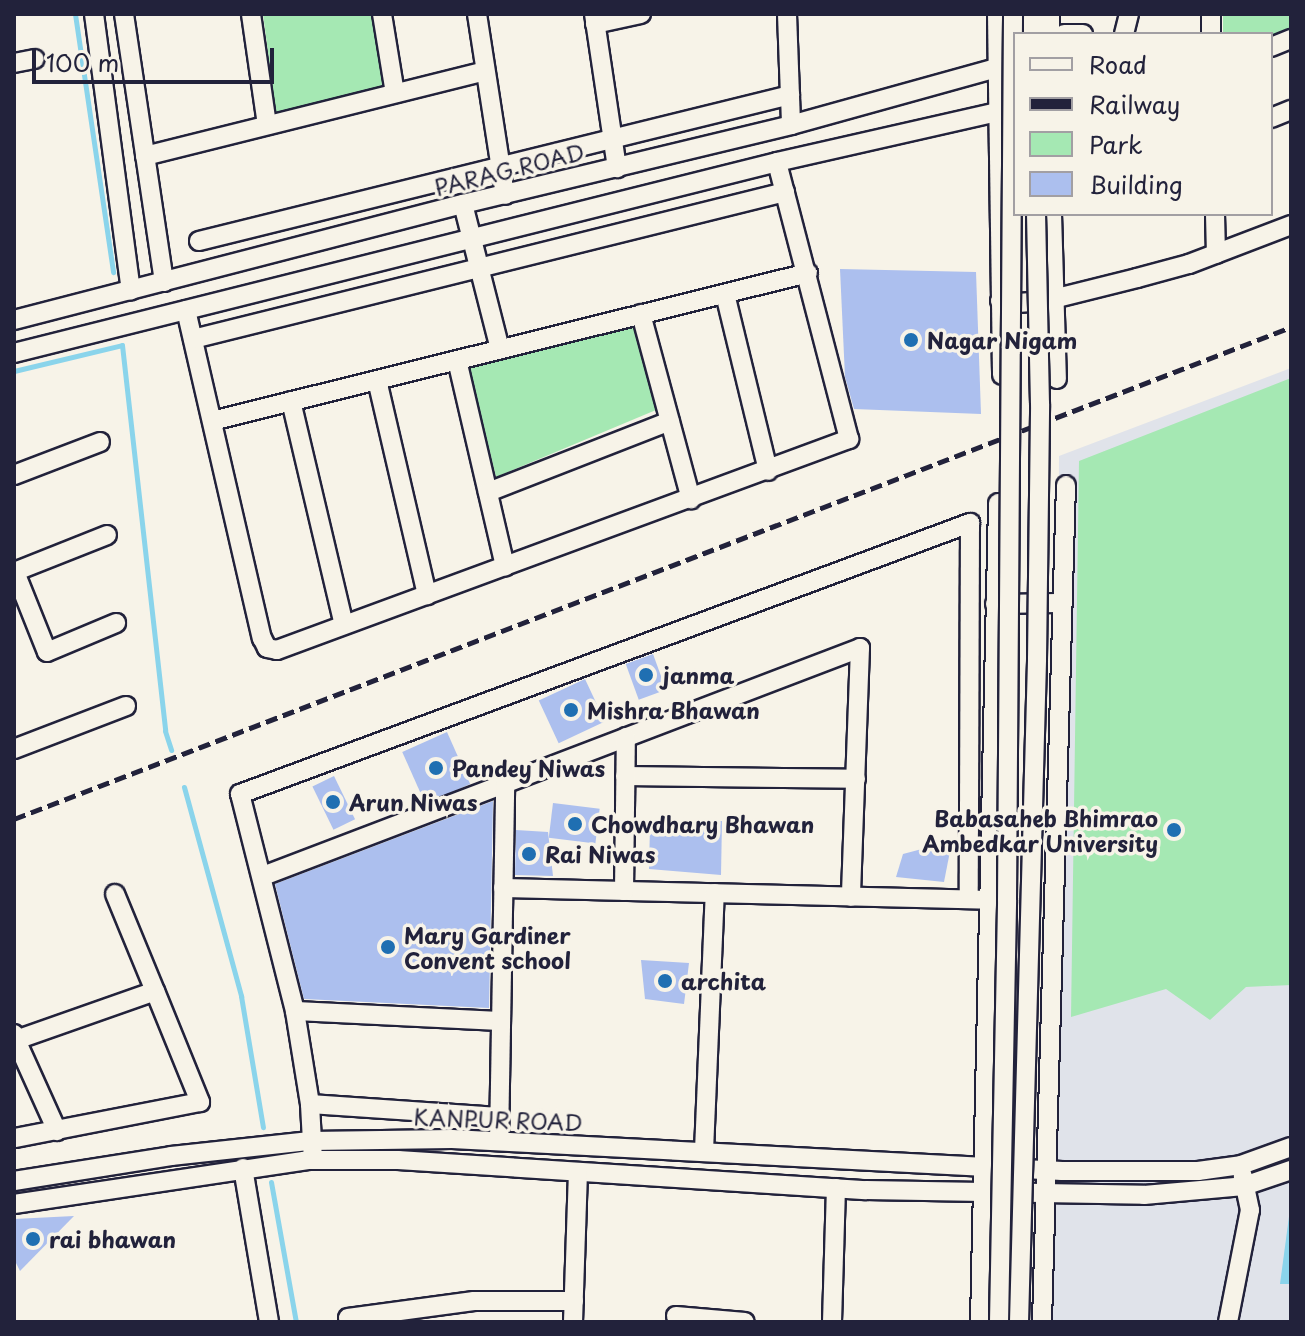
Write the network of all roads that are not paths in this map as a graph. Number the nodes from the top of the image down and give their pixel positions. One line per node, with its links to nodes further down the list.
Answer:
1 (94, 14): 40 (street)
2 (124, 14): 21 (street)
3 (251, 14): 18 (street)
4 (382, 14): 15 (street)
5 (477, 14): 14 (street)
6 (641, 14): 10 (street)
7 (787, 14): 16 (street)
8 (997, 14): 13 (street)
9 (1013, 14): 123 (street, bridge)
10 (594, 19): 20 (street)
11 (35, 59): 12 (street)
12 (14, 63)
13 (1006, 65): 17 (street); 19 (street, PARAG ROAD)
14 (485, 71): 15 (street); 22 (street)
15 (395, 93): 18 (street)
16 (790, 95): 19 (street); 20 (street)
17 (1006, 108): 24 (street); 45 (street)
18 (267, 125): 21 (street)
19 (791, 125): 23 (street, PARAG ROAD)
20 (612, 139): 22 (street); 23 (street)
21 (145, 156): 39 (street)
22 (499, 167): 25 (street); 34 (street)
23 (617, 168): 25 (street, PARAG ROAD)
24 (781, 176): 26 (street); 26 (street); 38 (street)
25 (505, 195): 27 (street, PARAG ROAD)
26 (687, 200): 28 (street); 28 (street)
27 (463, 204): 35 (street); 39 (street, PARAG ROAD)
28 (622, 216): 35 (street); 35 (street)
29 (1036, 216): 124 (street, bridge)
30 (1052, 216): 44 (street)
31 (1062, 216): 44 (street)
32 (1215, 216): 36 (street)
33 (1291, 225): 36 (street)
34 (199, 241)
35 (474, 252): 37 (street); 37 (street); 50 (street)
36 (1216, 254): 44 (street)
37 (417, 266): 41 (street); 41 (street)
38 (808, 273): 42 (street); 60 (street)
39 (164, 282): 40 (street, PARAG ROAD)
40 (131, 291): 43 (street, PARAG ROAD)
41 (304, 294): 48 (street); 48 (street)
42 (725, 294): 46 (street); 60 (street)
43 (108, 296): 47 (street, PARAG ROAD); 49 (street)
44 (1059, 296): 45 (street); 53 (street)
45 (1000, 301): 55 (street)
46 (641, 314): 50 (street); 58 (street)
47 (14, 320)
48 (189, 324): 49 (street); 57 (street)
49 (114, 328): 51 (street)
50 (500, 349): 52 (street)
51 (14, 353)
52 (457, 360): 54 (street); 63 (street)
53 (1057, 379)
54 (377, 380): 56 (street); 69 (street)
55 (1003, 390)
56 (291, 401): 57 (street); 73 (street)
57 (212, 421): 73 (street)
58 (670, 421): 63 (street); 64 (street)
59 (100, 442): 61 (street)
60 (768, 471): 64 (street)
61 (14, 475)
62 (1066, 485): 70 (street)
63 (488, 492): 67 (street)
64 (691, 499): 67 (street)
65 (998, 503): 71 (street)
66 (107, 535): 68 (street)
67 (505, 567): 69 (street)
68 (14, 572): 72 (street)
69 (427, 595): 73 (street)
70 (1062, 603): 71 (street); 105 (street)
71 (995, 604): 86 (street)
72 (116, 623)
73 (344, 625)
74 (126, 706): 76 (street)
75 (626, 737): 77 (street); 78 (street); 79 (street)
76 (14, 749)
77 (625, 776): 78 (street); 82 (street)
78 (856, 779): 85 (street)
79 (505, 783): 80 (street); 81 (street)
80 (263, 876): 86 (street); 88 (street)
81 (503, 888): 82 (street); 89 (street)
82 (624, 891): 83 (street)
83 (715, 893): 85 (street); 99 (street)
84 (115, 894): 87 (street)
85 (851, 897): 86 (street)
86 (978, 900): 102 (street)
87 (155, 991): 90 (street); 93 (street)
88 (295, 1011): 89 (street); 91 (street)
89 (501, 1021): 92 (street)
90 (15, 1037): 93 (street)
91 (310, 1104): 92 (street); 95 (street)
92 (499, 1117): 96 (street)
93 (57, 1131): 94 (street)
94 (14, 1138)
95 (310, 1141): 96 (street, KANPUR ROAD); 100 (street); 108 (street, KANPUR ROAD)
96 (499, 1141): 97 (street, KANPUR ROAD)
97 (559, 1144): 99 (street, KANPUR ROAD); 104 (street)
98 (1291, 1147): 101 (street, KANPUR ROAD)
99 (704, 1151): 102 (street, KANPUR ROAD)
100 (313, 1160): 103 (street); 104 (street)
101 (1241, 1165): 105 (street, KANPUR ROAD); 109 (street)
102 (982, 1166): 105 (street, KANPUR ROAD); 111 (street)
103 (243, 1168): 113 (street); 118 (street)
104 (558, 1170): 107 (street)
105 (1045, 1170): 112 (street)
106 (1291, 1170): 109 (street)
107 (578, 1172): 110 (street); 114 (street)
108 (14, 1181)
109 (1244, 1186): 112 (street); 126 (street)
110 (836, 1188): 111 (street); 121 (street)
111 (981, 1191): 112 (street); 122 (street)
112 (1044, 1192): 125 (street)
113 (14, 1204)
114 (574, 1301): 116 (street); 119 (street)
115 (676, 1316): 117 (street)
116 (348, 1318)
117 (715, 1321): 120 (street)
118 (269, 1322)
119 (573, 1322)
120 (745, 1322)
121 (832, 1322)
122 (980, 1322)
123 (999, 1322)
124 (1019, 1322)
125 (1042, 1322)
126 (1228, 1322)

